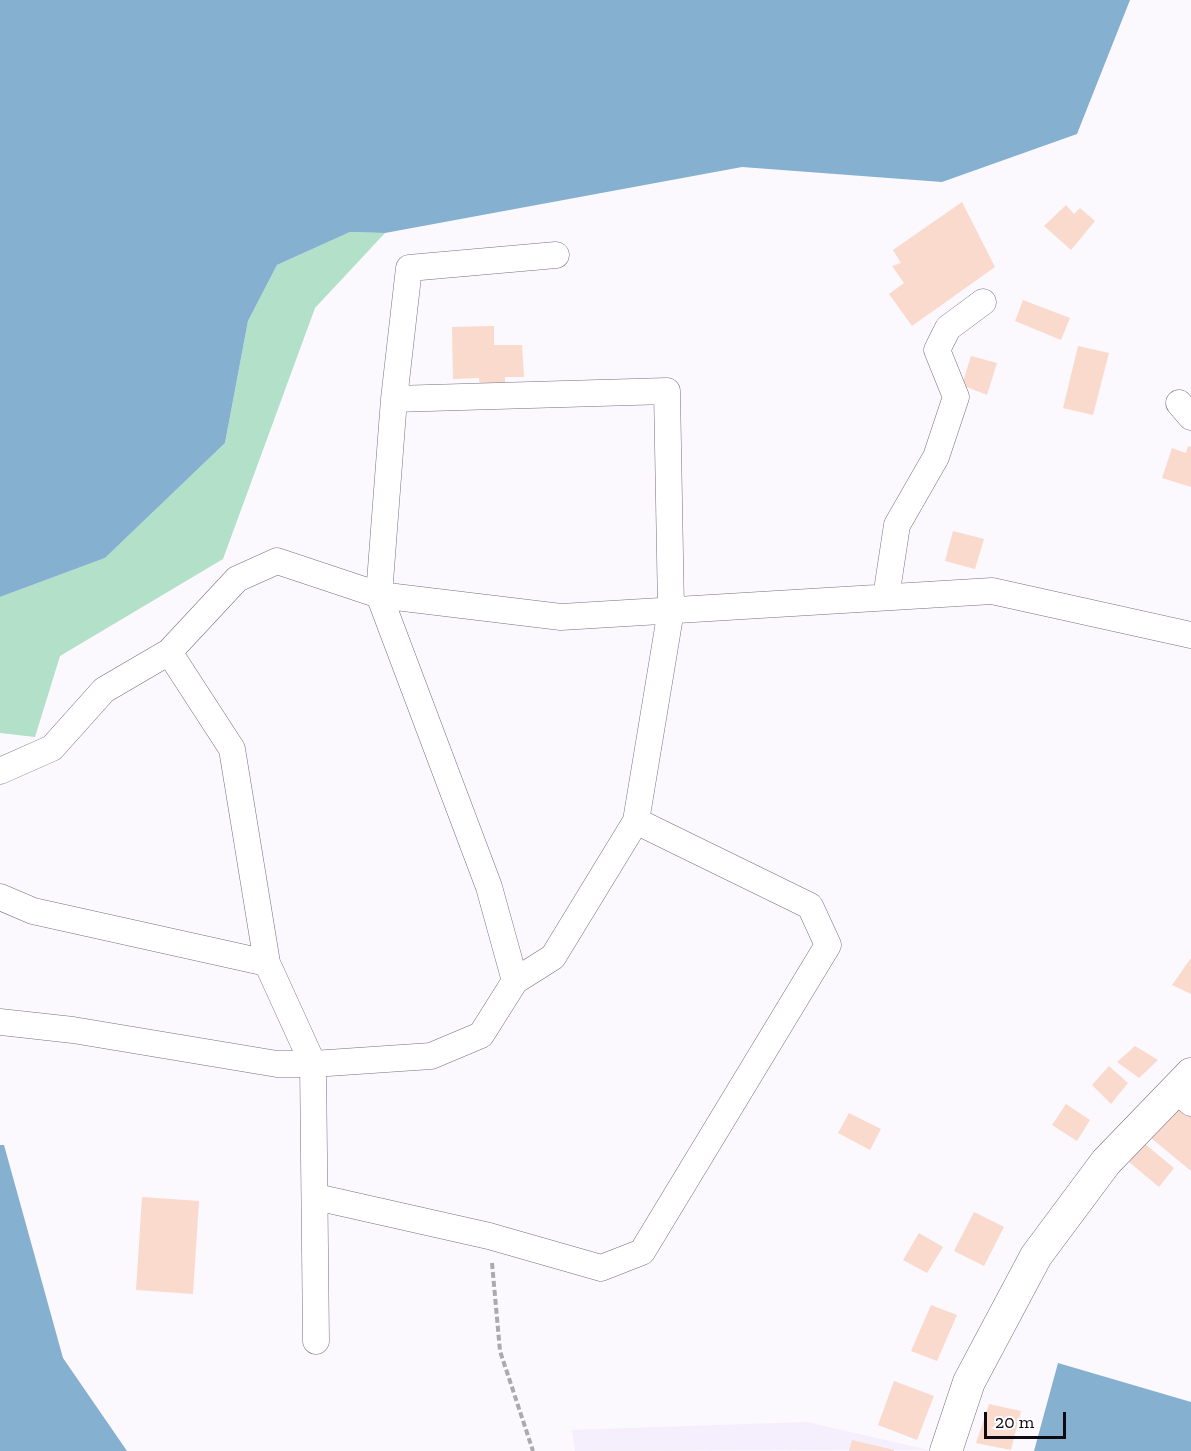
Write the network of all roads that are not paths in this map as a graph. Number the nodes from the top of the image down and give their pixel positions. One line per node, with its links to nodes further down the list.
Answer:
1 (556, 255): 3 (street)
2 (983, 302): 5 (street)
3 (394, 399): 4 (street); 6 (street)
4 (380, 595): 6 (street); 8 (street); 13 (street)
5 (886, 597): 6 (street); 7 (street)
6 (671, 610): 10 (street)
7 (1191, 635)
8 (169, 652): 9 (street); 12 (street)
9 (0, 771)
10 (636, 821): 13 (street); 17 (street)
11 (0, 897): 12 (street)
12 (267, 963): 15 (street)
13 (515, 981): 15 (street)
14 (0, 1022): 15 (street)
15 (313, 1064): 17 (street)
16 (1185, 1088): 19 (street)
17 (316, 1197): 18 (street)
18 (316, 1341)
19 (946, 1451)

